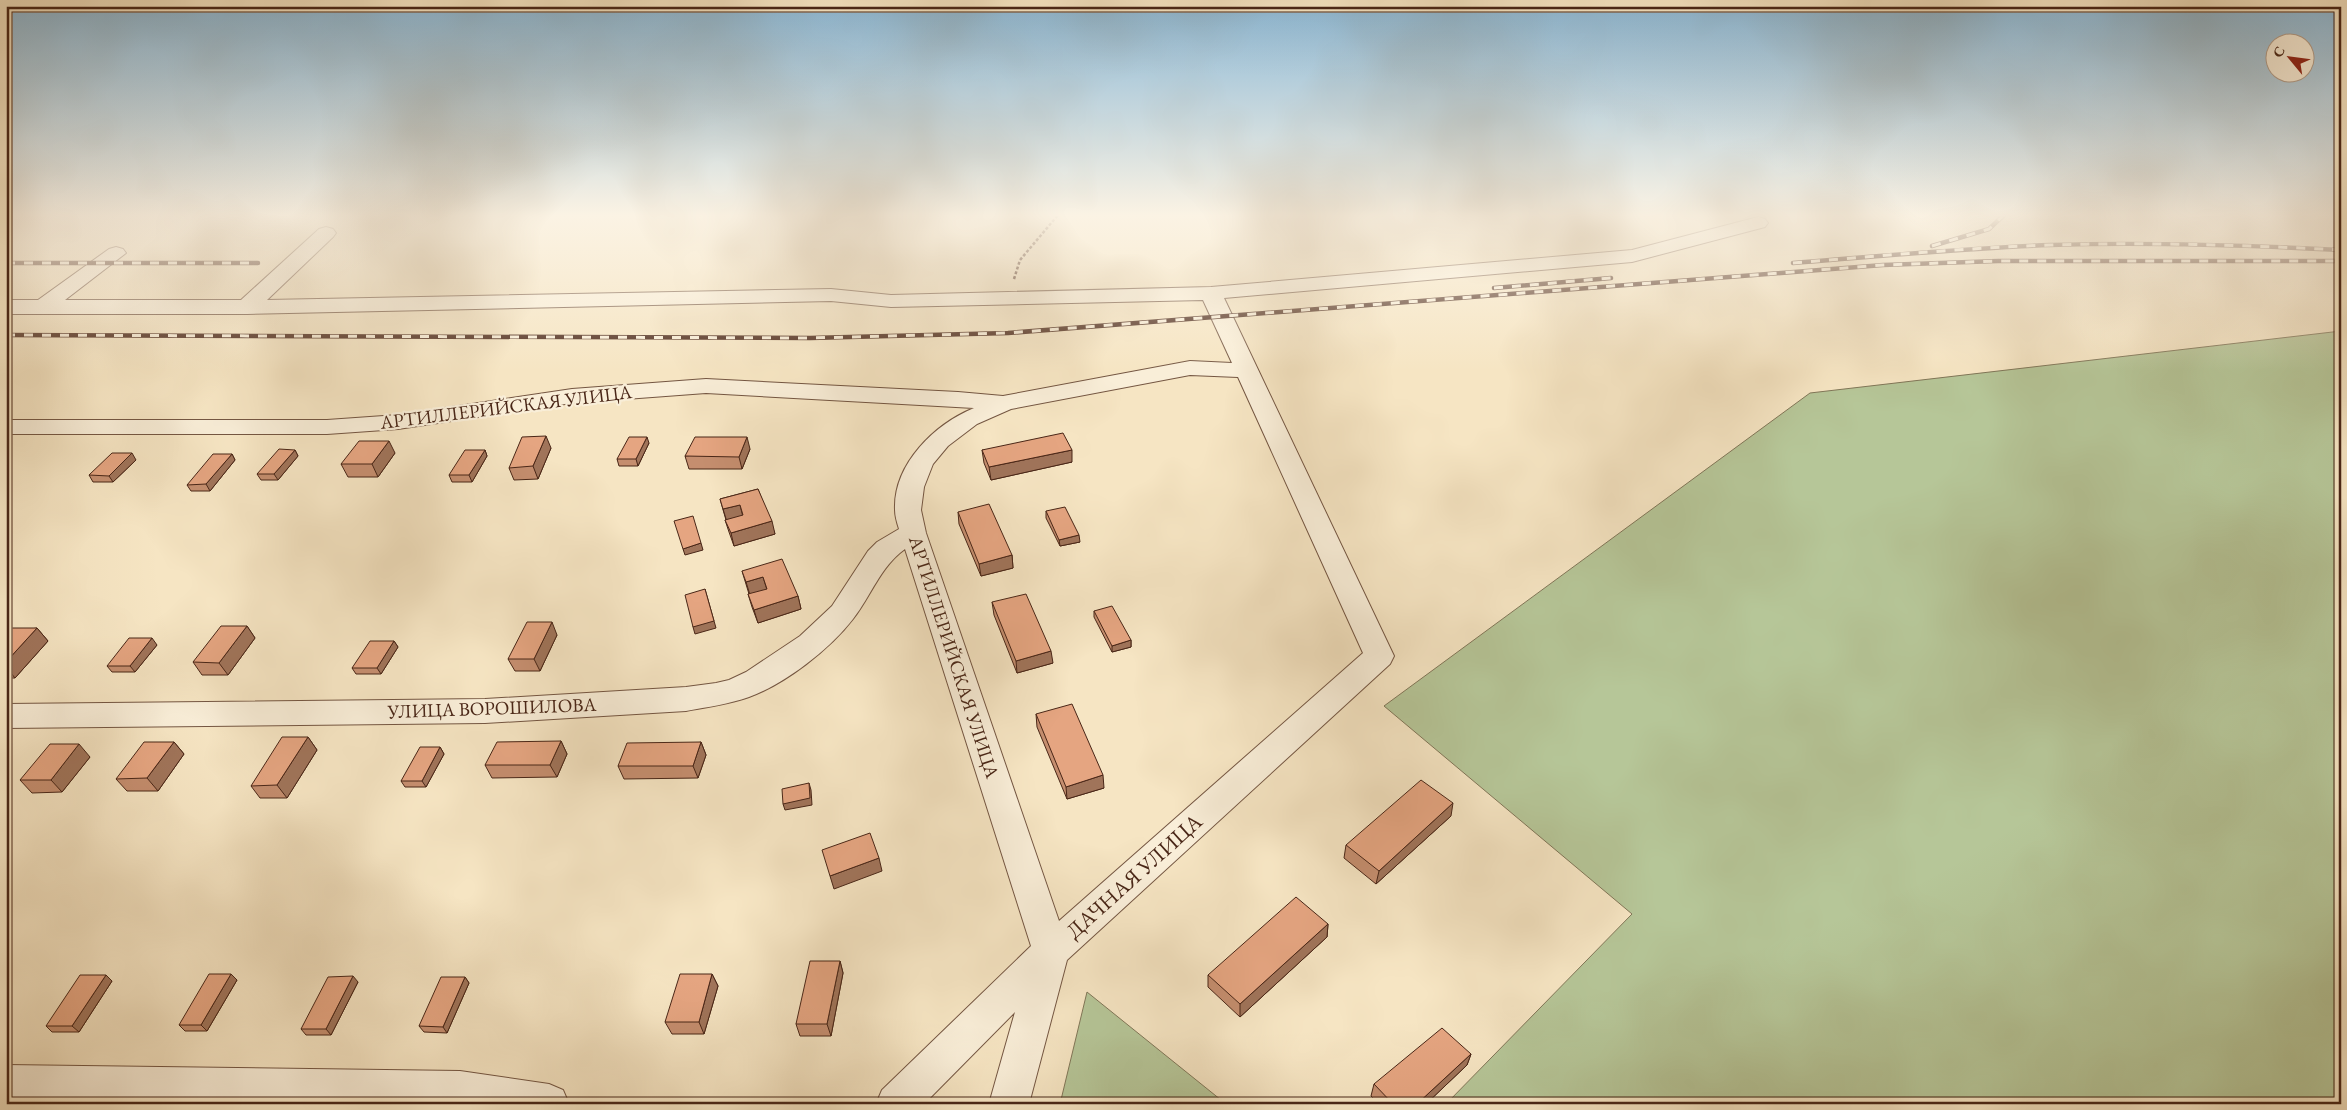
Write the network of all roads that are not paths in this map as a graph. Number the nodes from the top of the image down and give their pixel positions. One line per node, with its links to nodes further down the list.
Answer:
1 (97, 267): 5 (street)
2 (290, 267): 7 (street)
3 (1509, 267): 4 (street)
4 (1211, 293): 7 (street); 8 (street)
5 (44, 306): 6 (street); 7 (street)
6 (6, 307)
7 (247, 307)
8 (1245, 370): 9 (street, АРТИЛЛЕРИЙСКАЯ УЛИЦА); 13 (street, ДАЧНАЯ УЛИЦА)
9 (1005, 403): 10 (street, АРТИЛЛЕРИЙСКАЯ УЛИЦА); 11 (street, АРТИЛЛЕРИЙСКАЯ УЛИЦА)
10 (6, 427)
11 (913, 533): 12 (street, УЛИЦА ВОРОШИЛОВА); 13 (street, АРТИЛЛЕРИЙСКАЯ УЛИЦА)
12 (6, 716)
13 (1051, 950): 16 (street, ДАЧНАЯ УЛИЦА); 17 (street)
14 (6, 1084): 15 (street)
15 (549, 1104)
16 (896, 1104)
17 (1009, 1104)

